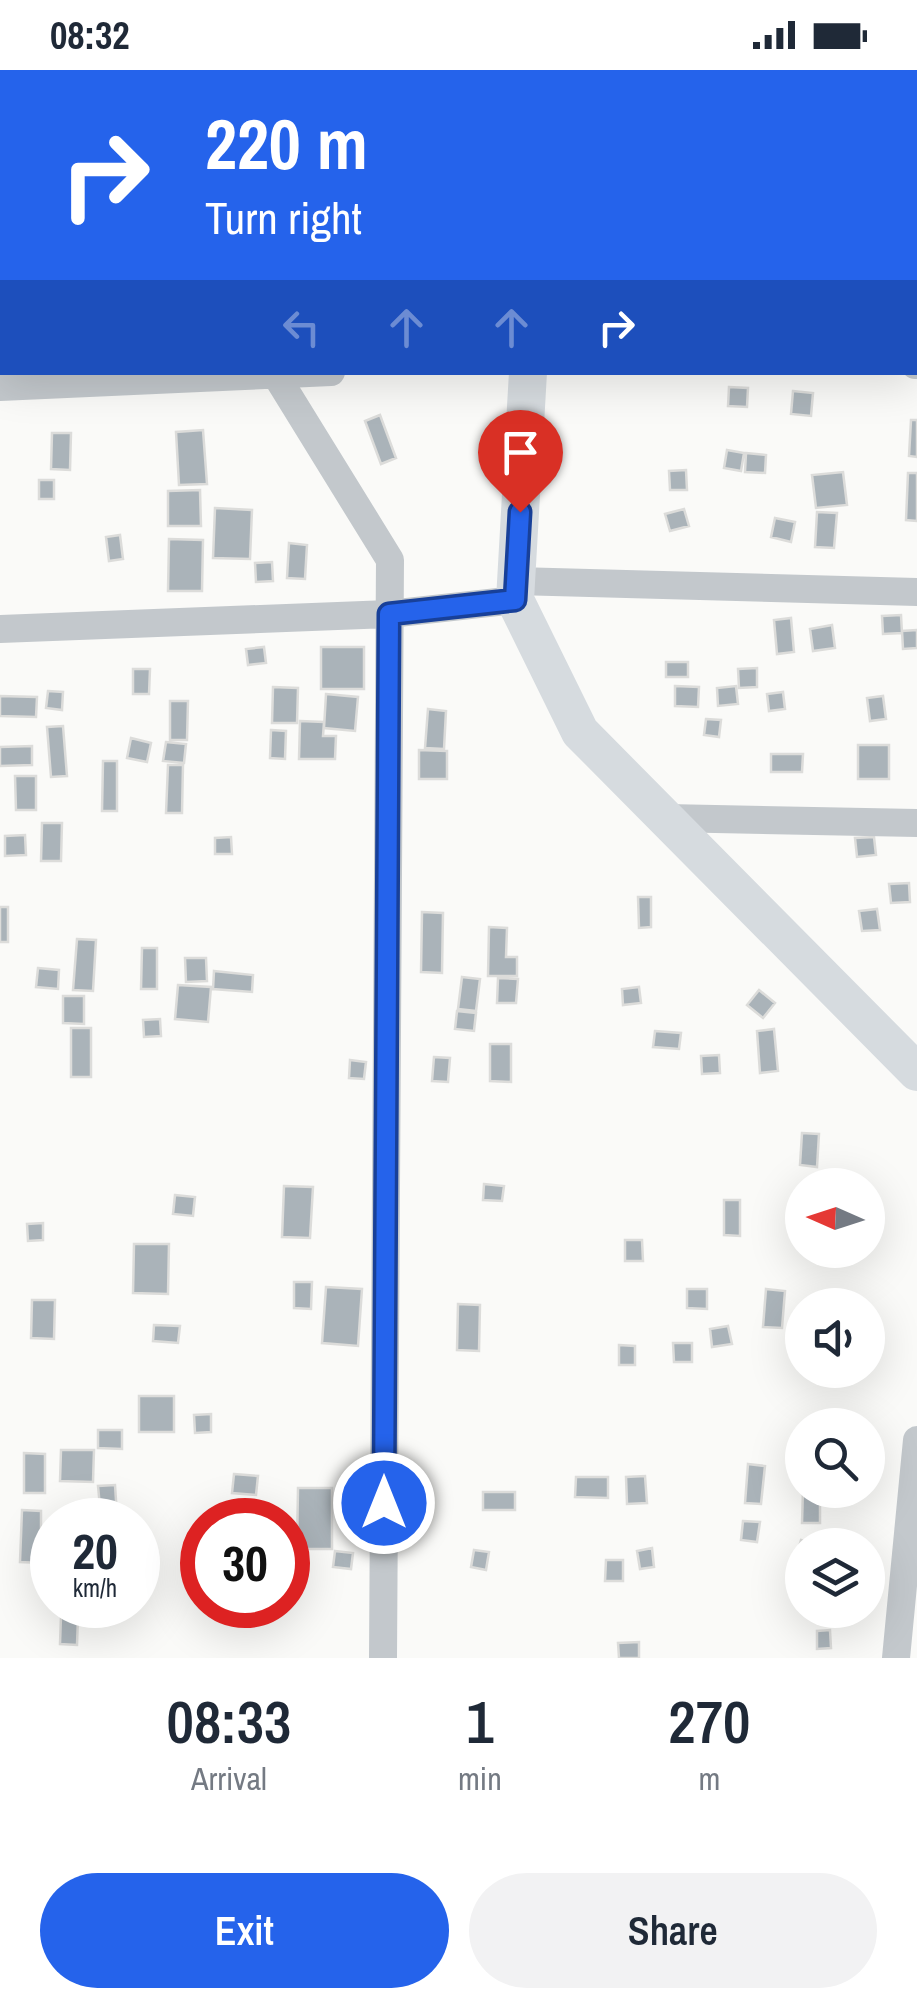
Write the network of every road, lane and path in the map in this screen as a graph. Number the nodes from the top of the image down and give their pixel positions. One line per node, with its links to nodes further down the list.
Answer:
1 (255, 375): 4 (street)
2 (276, 375): 7 (street)
3 (528, 375): 5 (street)
4 (0, 388)
5 (516, 590): 6 (street); 7 (street); 9 (street)
6 (917, 592)
7 (389, 614): 8 (street); 14 (street)
8 (0, 629)
9 (666, 818): 10 (street); 11 (street)
10 (917, 823)
11 (900, 1039): 12 (street)
12 (917, 1072)
13 (917, 1440): 15 (street)
14 (383, 1658)
15 (896, 1658)

